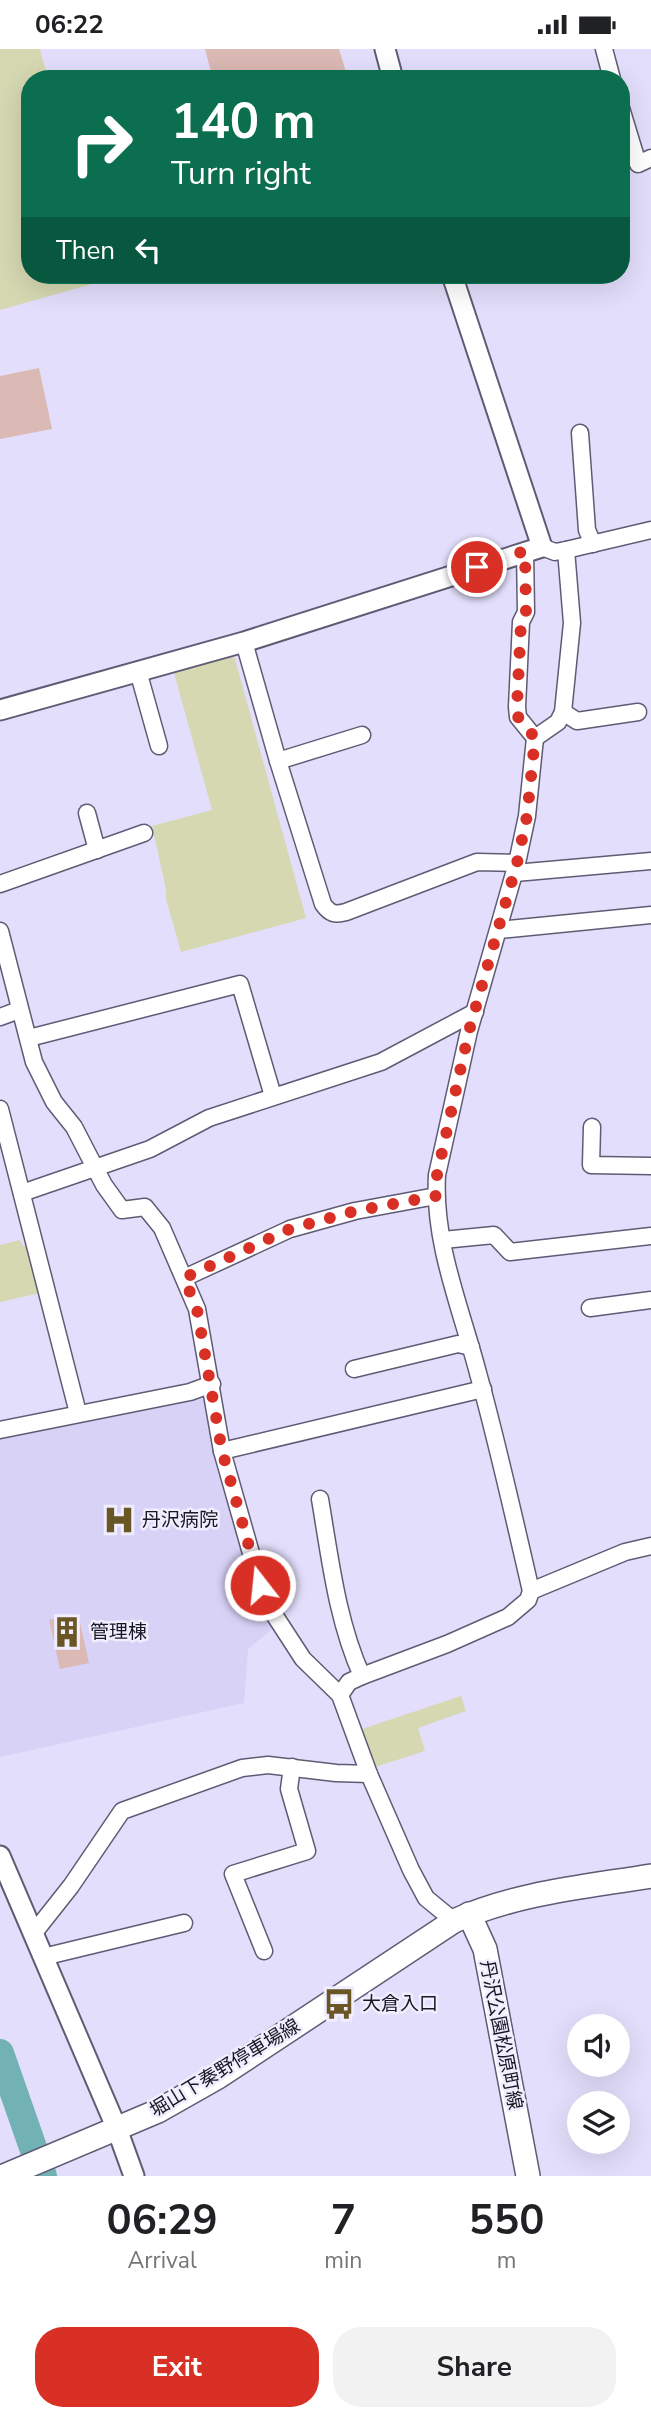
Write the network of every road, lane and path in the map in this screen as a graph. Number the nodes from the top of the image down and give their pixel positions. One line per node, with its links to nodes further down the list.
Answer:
1 (385, 49): 3 (street)
2 (604, 49): 4 (street)
3 (391, 70)
4 (610, 70)
5 (630, 138): 6 (street)
6 (651, 158)
7 (455, 284): 11 (street)
8 (580, 433): 10 (street)
9 (651, 530): 10 (street)
10 (593, 544): 12 (street)
11 (533, 549): 12 (street); 13 (street); 19 (street)
12 (566, 551): 16 (street)
13 (243, 642): 14 (street); 21 (street)
14 (138, 671): 15 (street); 20 (street)
15 (0, 711)
16 (563, 712): 17 (street); 19 (street)
17 (638, 712)
18 (362, 735): 21 (street)
19 (535, 738): 26 (street)
20 (159, 746)
21 (278, 761): 26 (street)
22 (87, 813): 24 (street)
23 (144, 833): 24 (street)
24 (97, 850): 27 (street)
25 (651, 860): 26 (street)
26 (516, 868): 29 (street)
27 (0, 884)
28 (651, 915): 29 (street)
29 (499, 930): 32 (street)
30 (0, 932): 31 (street)
31 (19, 1010): 33 (street); 34 (street)
32 (475, 1012): 35 (street); 41 (street)
33 (0, 1017)
34 (29, 1038): 35 (street); 38 (street)
35 (273, 1096): 38 (street)
36 (0, 1109): 40 (street)
37 (592, 1127): 39 (street)
38 (96, 1167): 40 (street); 44 (street)
39 (651, 1167)
40 (22, 1193): 51 (street)
41 (436, 1196): 43 (street); 44 (street)
42 (651, 1236): 43 (street)
43 (443, 1240): 47 (street)
44 (184, 1278): 49 (street)
45 (651, 1300): 46 (street)
46 (590, 1308)
47 (471, 1347): 48 (street); 50 (street)
48 (354, 1369)
49 (212, 1384): 51 (street); 53 (street)
50 (482, 1389): 53 (street); 56 (street)
51 (78, 1413): 52 (street)
52 (0, 1430)
53 (222, 1451): 58 (street)
54 (320, 1499): 57 (street)
55 (651, 1546): 56 (street)
56 (531, 1591): 57 (street)
57 (362, 1676): 58 (street)
58 (340, 1695): 60 (street)
59 (292, 1767): 60 (street); 65 (street); 66 (street)
60 (369, 1774): 63 (street)
61 (0, 1856): 65 (street)
62 (651, 1876): 63 (main road)
63 (461, 1917): 68 (main road, 堀山下秦野停車場線); 71 (main road, 丹沢公園松原町線)
64 (184, 1923): 67 (street)
65 (33, 1934): 67 (street)
66 (264, 1951)
67 (43, 1957): 68 (street)
68 (117, 2129): 69 (main road, 堀山下秦野停車場線); 70 (street)
69 (5, 2176)
70 (134, 2176)
71 (528, 2176)

